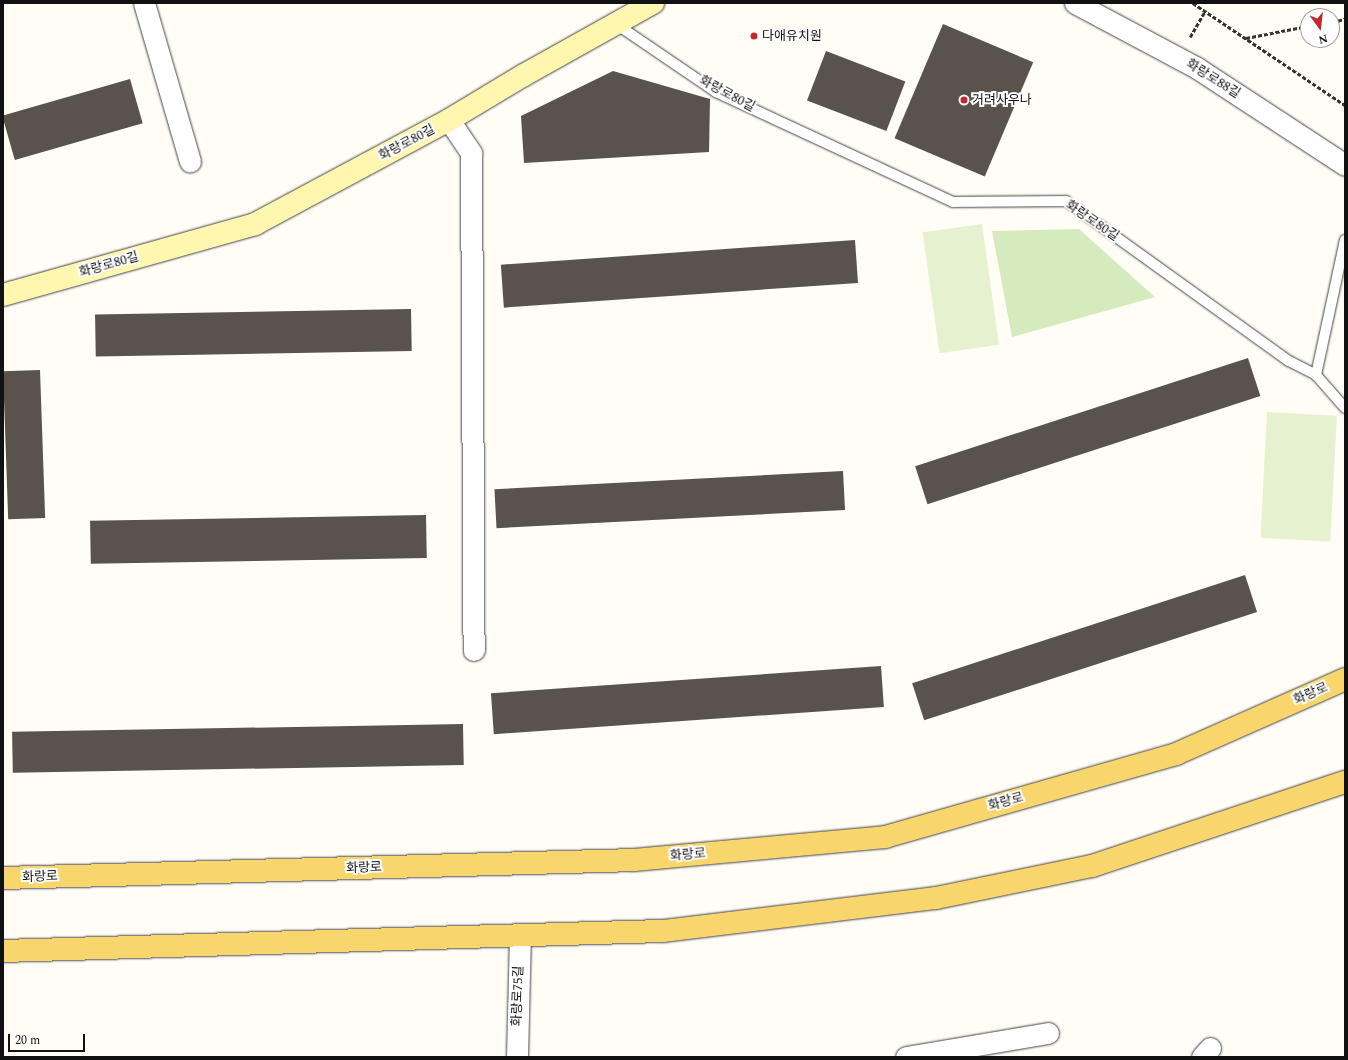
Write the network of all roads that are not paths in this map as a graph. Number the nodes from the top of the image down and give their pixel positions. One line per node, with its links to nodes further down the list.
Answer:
1 (144, 3): 6 (street)
2 (653, 3): 4 (street)
3 (1075, 3): 7 (street, 화랑로88길)
4 (626, 14): 5 (street, 화랑로80길); 10 (lane, 화랑로80길)
5 (449, 120): 9 (street, 화랑로80길); 12 (street)
6 (190, 161)
7 (1345, 165)
8 (1345, 240): 10 (lane)
9 (3, 295)
10 (1316, 375): 11 (lane)
11 (1345, 408)
12 (474, 650)
13 (1345, 679): 15 (main road, 화랑로)
14 (1345, 782): 16 (main road)
15 (3, 878)
16 (520, 935): 17 (main road); 19 (street, 화랑로75길)
17 (3, 951)
18 (1048, 1034): 21 (street)
19 (517, 1057)
20 (906, 1057): 21 (street)
21 (914, 1057)

